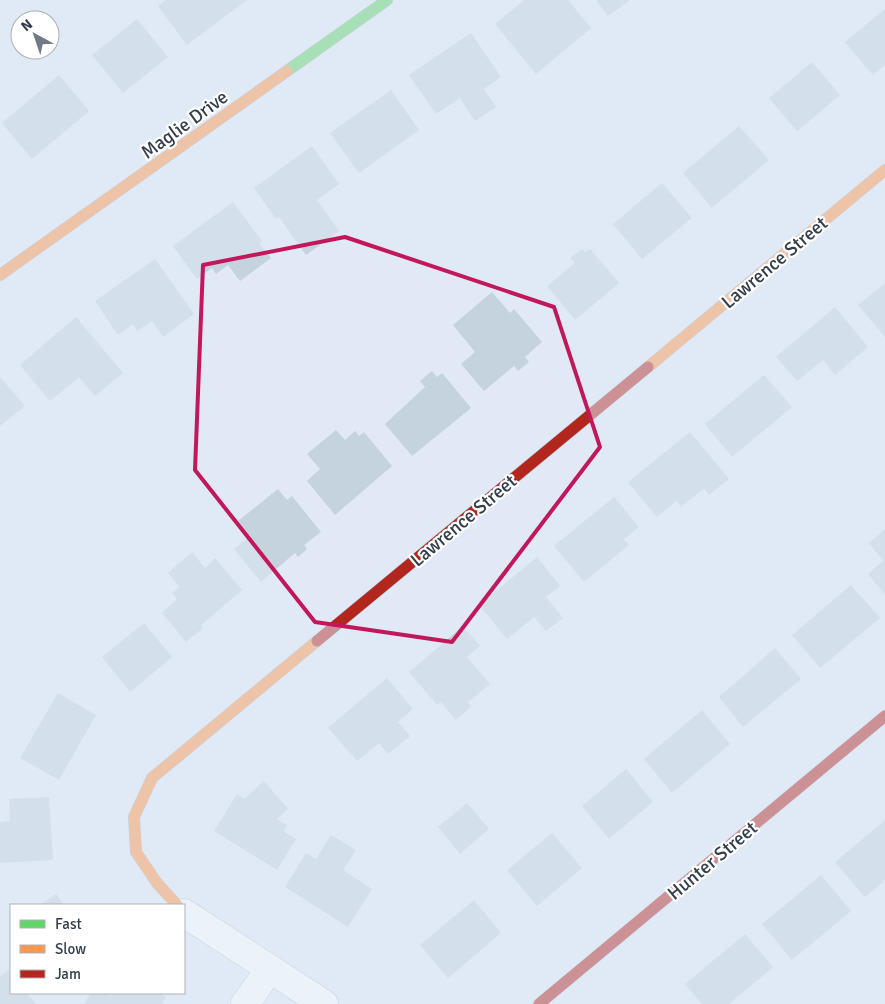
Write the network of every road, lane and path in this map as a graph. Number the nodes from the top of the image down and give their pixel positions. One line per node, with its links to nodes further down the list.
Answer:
1 (387, 0): 3 (street, Maglie Drive)
2 (885, 170): 5 (street, Lawrence Street)
3 (0, 275)
4 (885, 716): 10 (street, Hunter Street)
5 (176, 904)
6 (185, 914): 7 (street)
7 (270, 969): 8 (street); 9 (street)
8 (245, 1004)
9 (324, 1004)
10 (539, 1004)

